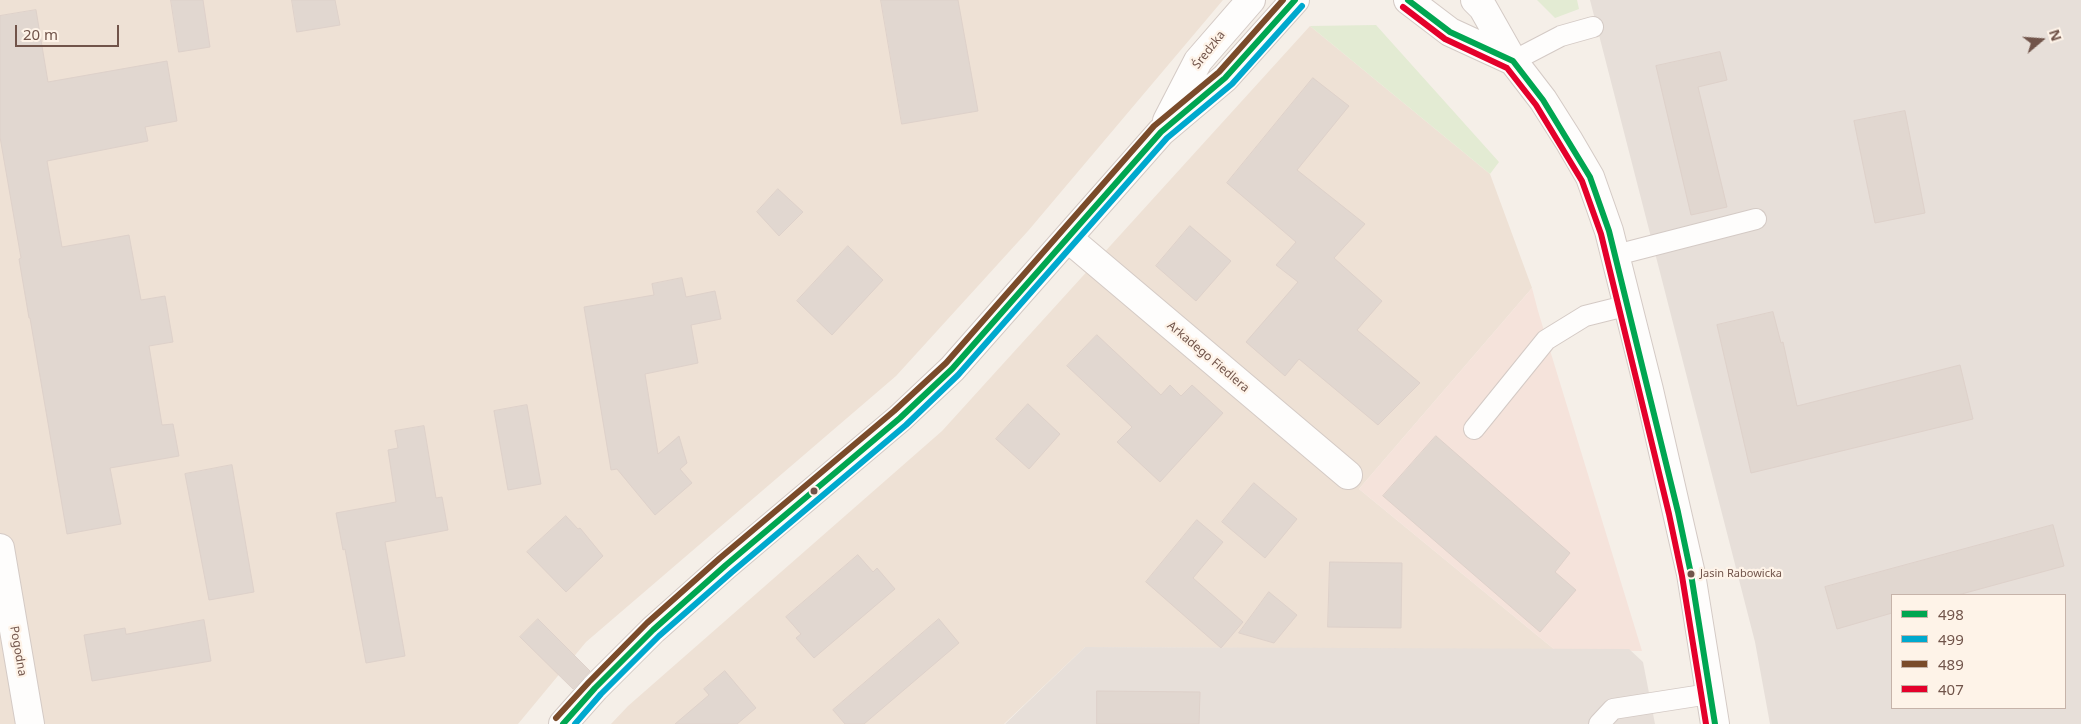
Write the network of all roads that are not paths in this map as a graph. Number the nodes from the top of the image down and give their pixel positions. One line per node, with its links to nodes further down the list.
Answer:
1 (1251, 0): 7 (street, Średzka)
2 (1295, 0): 7 (street, Średzka)
3 (1408, 0): 6 (street)
4 (1475, 0): 6 (street)
5 (1593, 27): 6 (lane)
6 (1513, 61): 10 (street)
7 (1162, 132): 9 (street, Średzka)
8 (1756, 220): 10 (lane)
9 (1069, 239): 13 (street, Arkadego Fiedlera); 17 (street, Średzka)
10 (1616, 255): 11 (street)
11 (1629, 305): 12 (lane); 15 (street)
12 (1474, 429)
13 (1348, 475)
14 (0, 548): 16 (street, Pogodna)
15 (1709, 694): 18 (lane); 19 (street)
16 (30, 724)
17 (563, 724)
18 (1599, 724)
19 (1715, 724)

